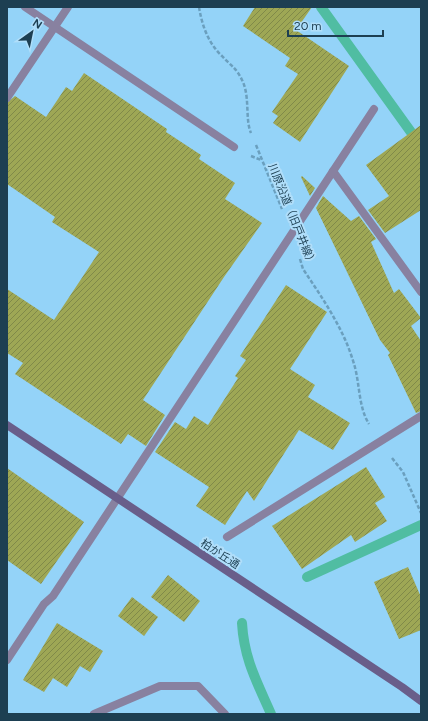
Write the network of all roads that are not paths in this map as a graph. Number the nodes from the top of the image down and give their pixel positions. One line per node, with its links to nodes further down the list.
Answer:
1 (25, 7): 3 (street)
2 (68, 7): 3 (street)
3 (55, 27): 4 (street); 6 (street)
4 (7, 98)
5 (374, 108): 7 (street)
6 (234, 147)
7 (333, 171): 8 (street); 11 (street)
8 (421, 292)
9 (421, 416): 12 (street)
10 (7, 425): 11 (street, 柏が丘通)
11 (117, 498): 13 (street); 14 (street, 柏が丘通)
12 (227, 537)
13 (7, 660)
14 (421, 701)
15 (94, 714): 16 (street)
16 (225, 714)

